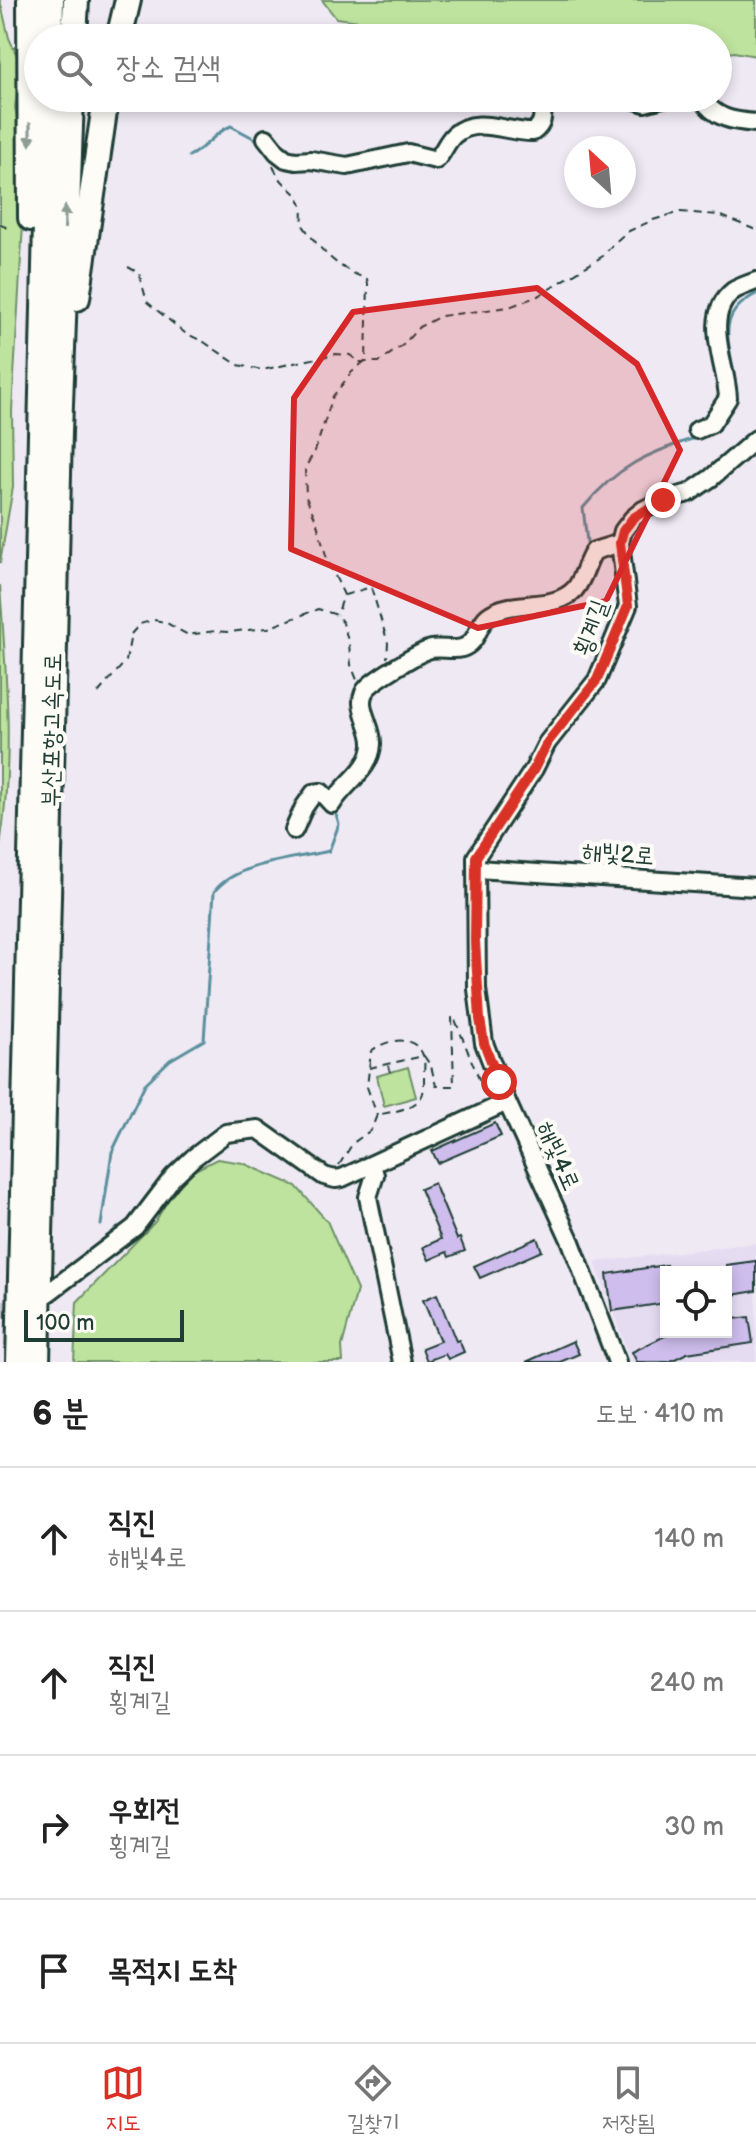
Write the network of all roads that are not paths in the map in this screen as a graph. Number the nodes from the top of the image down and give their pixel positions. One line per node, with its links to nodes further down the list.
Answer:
1 (30, 0): 5 (highway, one-way to 5)
2 (51, 0): 6 (highway)
3 (76, 0): 7 (highway)
4 (128, 0): 8 (highway)
5 (30, 24)
6 (50, 24)
7 (75, 24)
8 (122, 24)
9 (31, 112): 18 (highway, one-way to 18)
10 (49, 112): 18 (highway, 부산포항고속도로)
11 (70, 112): 18 (highway, 부산포항고속도로, one-way to 11)
12 (104, 112): 18 (highway)
13 (543, 112): 16 (street)
14 (715, 112): 15 (street)
15 (756, 123)
16 (269, 142)
17 (756, 281): 19 (street)
18 (50, 428): 28 (highway, 부산포항고속도로); 29 (highway, 부산포항고속도로)
19 (697, 430)
20 (756, 439): 21 (street)
21 (620, 543): 22 (street); 23 (street, 횡계길)
22 (294, 830)
23 (477, 869): 24 (street, 해빛2로); 25 (street, 해빛4로)
24 (756, 887)
25 (507, 1102): 26 (street); 31 (street, 해빛4로)
26 (372, 1165): 27 (street); 30 (street)
27 (48, 1293)
28 (19, 1362)
29 (37, 1362)
30 (402, 1362)
31 (617, 1362)

